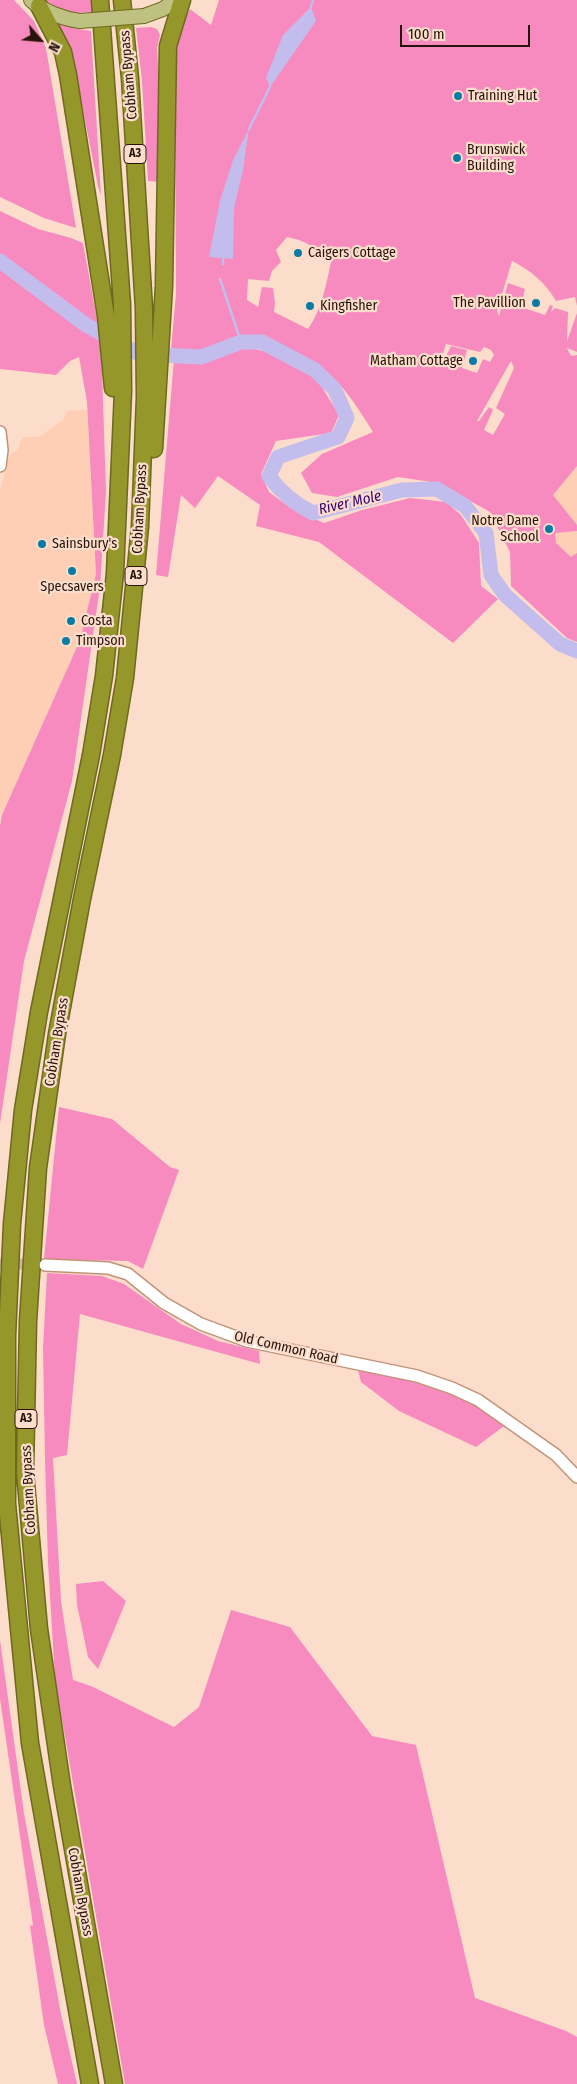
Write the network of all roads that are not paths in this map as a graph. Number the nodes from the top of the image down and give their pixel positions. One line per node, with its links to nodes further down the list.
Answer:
1 (100, 0): 6 (highway, Cobham Bypass / A3)
2 (122, 0): 7 (highway, Cobham Bypass / A3)
3 (176, 0): 5 (main road, bridge)
4 (182, 0): 7 (highway)
5 (35, 3): 6 (highway)
6 (118, 391): 12 (highway, Cobham Bypass / A3)
7 (151, 397): 13 (highway, Cobham Bypass / A3)
8 (0, 432): 9 (street)
9 (0, 466)
10 (45, 1265): 11 (street, Old Common Road)
11 (577, 1477)
12 (90, 2084)
13 (114, 2084)

